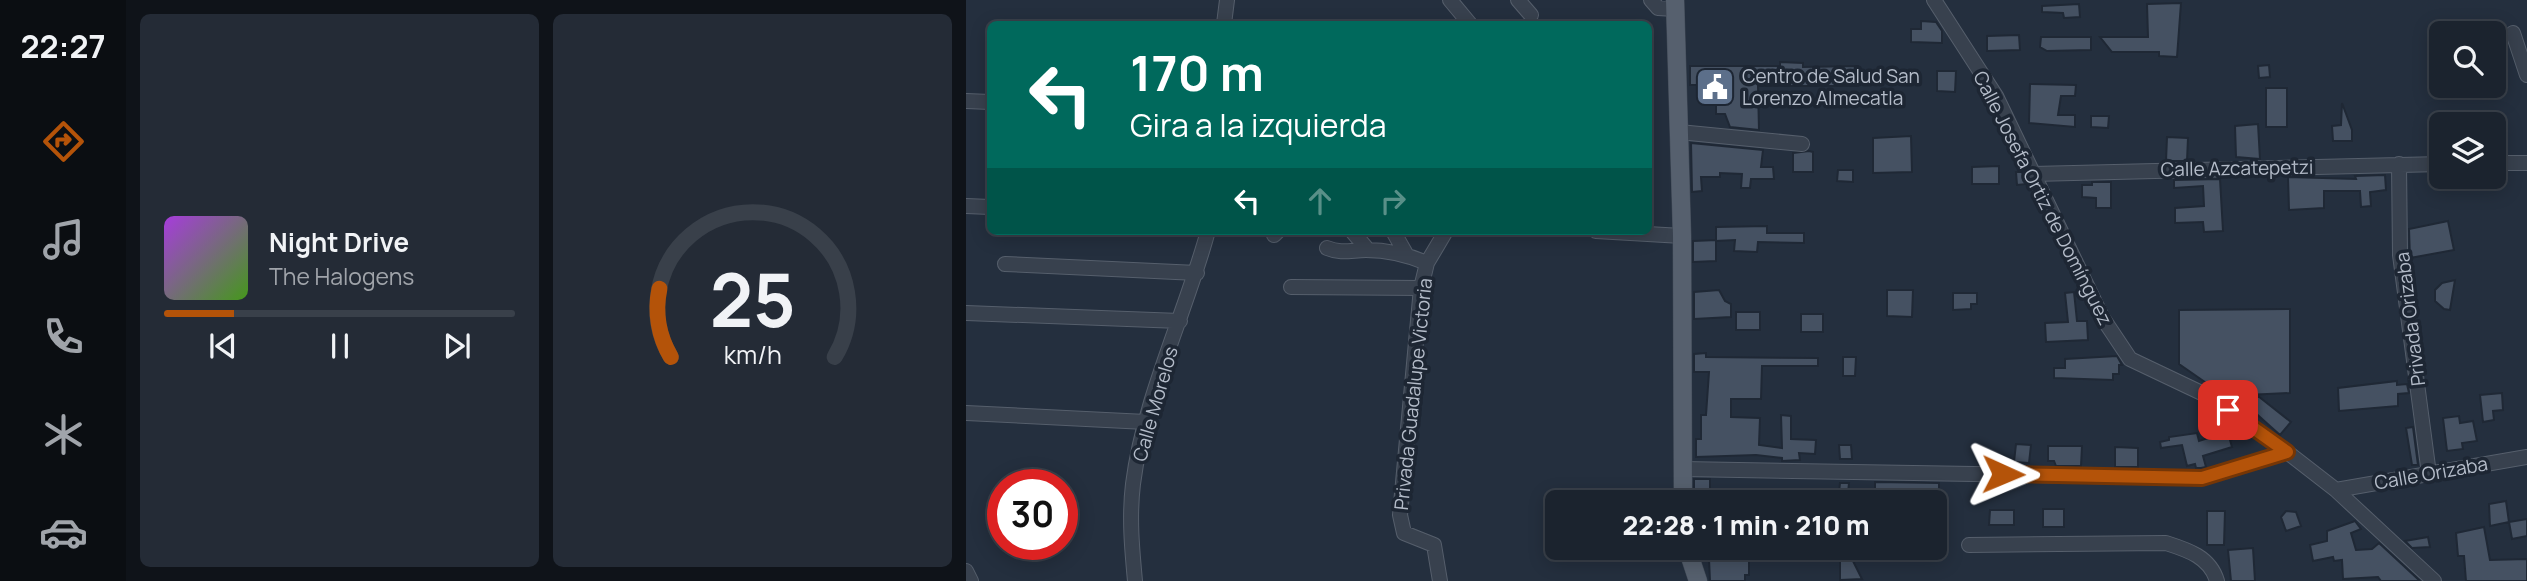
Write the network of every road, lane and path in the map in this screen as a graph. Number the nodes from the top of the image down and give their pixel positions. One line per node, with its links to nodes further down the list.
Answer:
1 (1227, 0): 8 (street)
2 (1450, 0): 9 (street)
3 (1518, 0): 7 (street)
4 (1651, 0): 6 (street)
5 (1934, 0): 20 (street, Calle Josefa Ortiz de Domínguez)
6 (1675, 5): 14 (main road)
7 (1531, 15)
8 (1224, 21)
9 (1468, 21)
10 (2513, 33): 11 (street)
11 (2527, 75)
12 (966, 101): 13 (street)
13 (987, 102)
14 (1679, 132): 15 (street); 28 (main road)
15 (1802, 144)
16 (2506, 163): 17 (street)
17 (2527, 163)
18 (2399, 164): 19 (street, Calle Azcatepetzi); 20 (street, Calle Azcatepetzi); 44 (street, Privada Orizaba)
19 (2429, 164)
20 (2033, 174): 41 (street, Calle Josefa Ortiz de Domínguez)
21 (966, 206): 22 (street)
22 (987, 207)
23 (1652, 234): 28 (street)
24 (1207, 235): 34 (street, Calle Morelos)
25 (1355, 235): 30 (street)
26 (1394, 235): 31 (street)
27 (1444, 235): 32 (street, Privada Guadalupe Victoria)
28 (1682, 236): 43 (main road)
29 (1327, 248): 30 (street)
30 (1368, 250): 31 (street)
31 (1406, 254): 32 (street)
32 (1427, 262): 36 (street, Privada Guadalupe Victoria)
33 (1005, 264): 34 (street)
34 (1197, 272): 38 (street, Calle Morelos)
35 (1291, 287): 36 (street)
36 (1421, 288): 52 (street, Privada Guadalupe Victoria)
37 (966, 313): 38 (street)
38 (1180, 321): 40 (street, Calle Morelos)
39 (966, 413): 40 (street)
40 (1146, 422): 51 (street, Calle Morelos)
41 (2287, 452): 43 (street); 45 (street, Calle Josefa Ortiz de Domínguez)
42 (2526, 461): 44 (street, Calle Orizaba)
43 (1683, 469): 46 (main road)
44 (2429, 474): 45 (street, Calle Orizaba)
45 (2336, 489): 55 (street, Calle Josefa Ortiz de Domínguez)
46 (1683, 490)
47 (1969, 545): 54 (street)
48 (1691, 560): 53 (main road)
49 (966, 571): 50 (street)
50 (971, 581)
51 (1135, 581)
52 (1440, 581)
53 (1698, 581)
54 (2217, 581)
55 (2434, 581)

